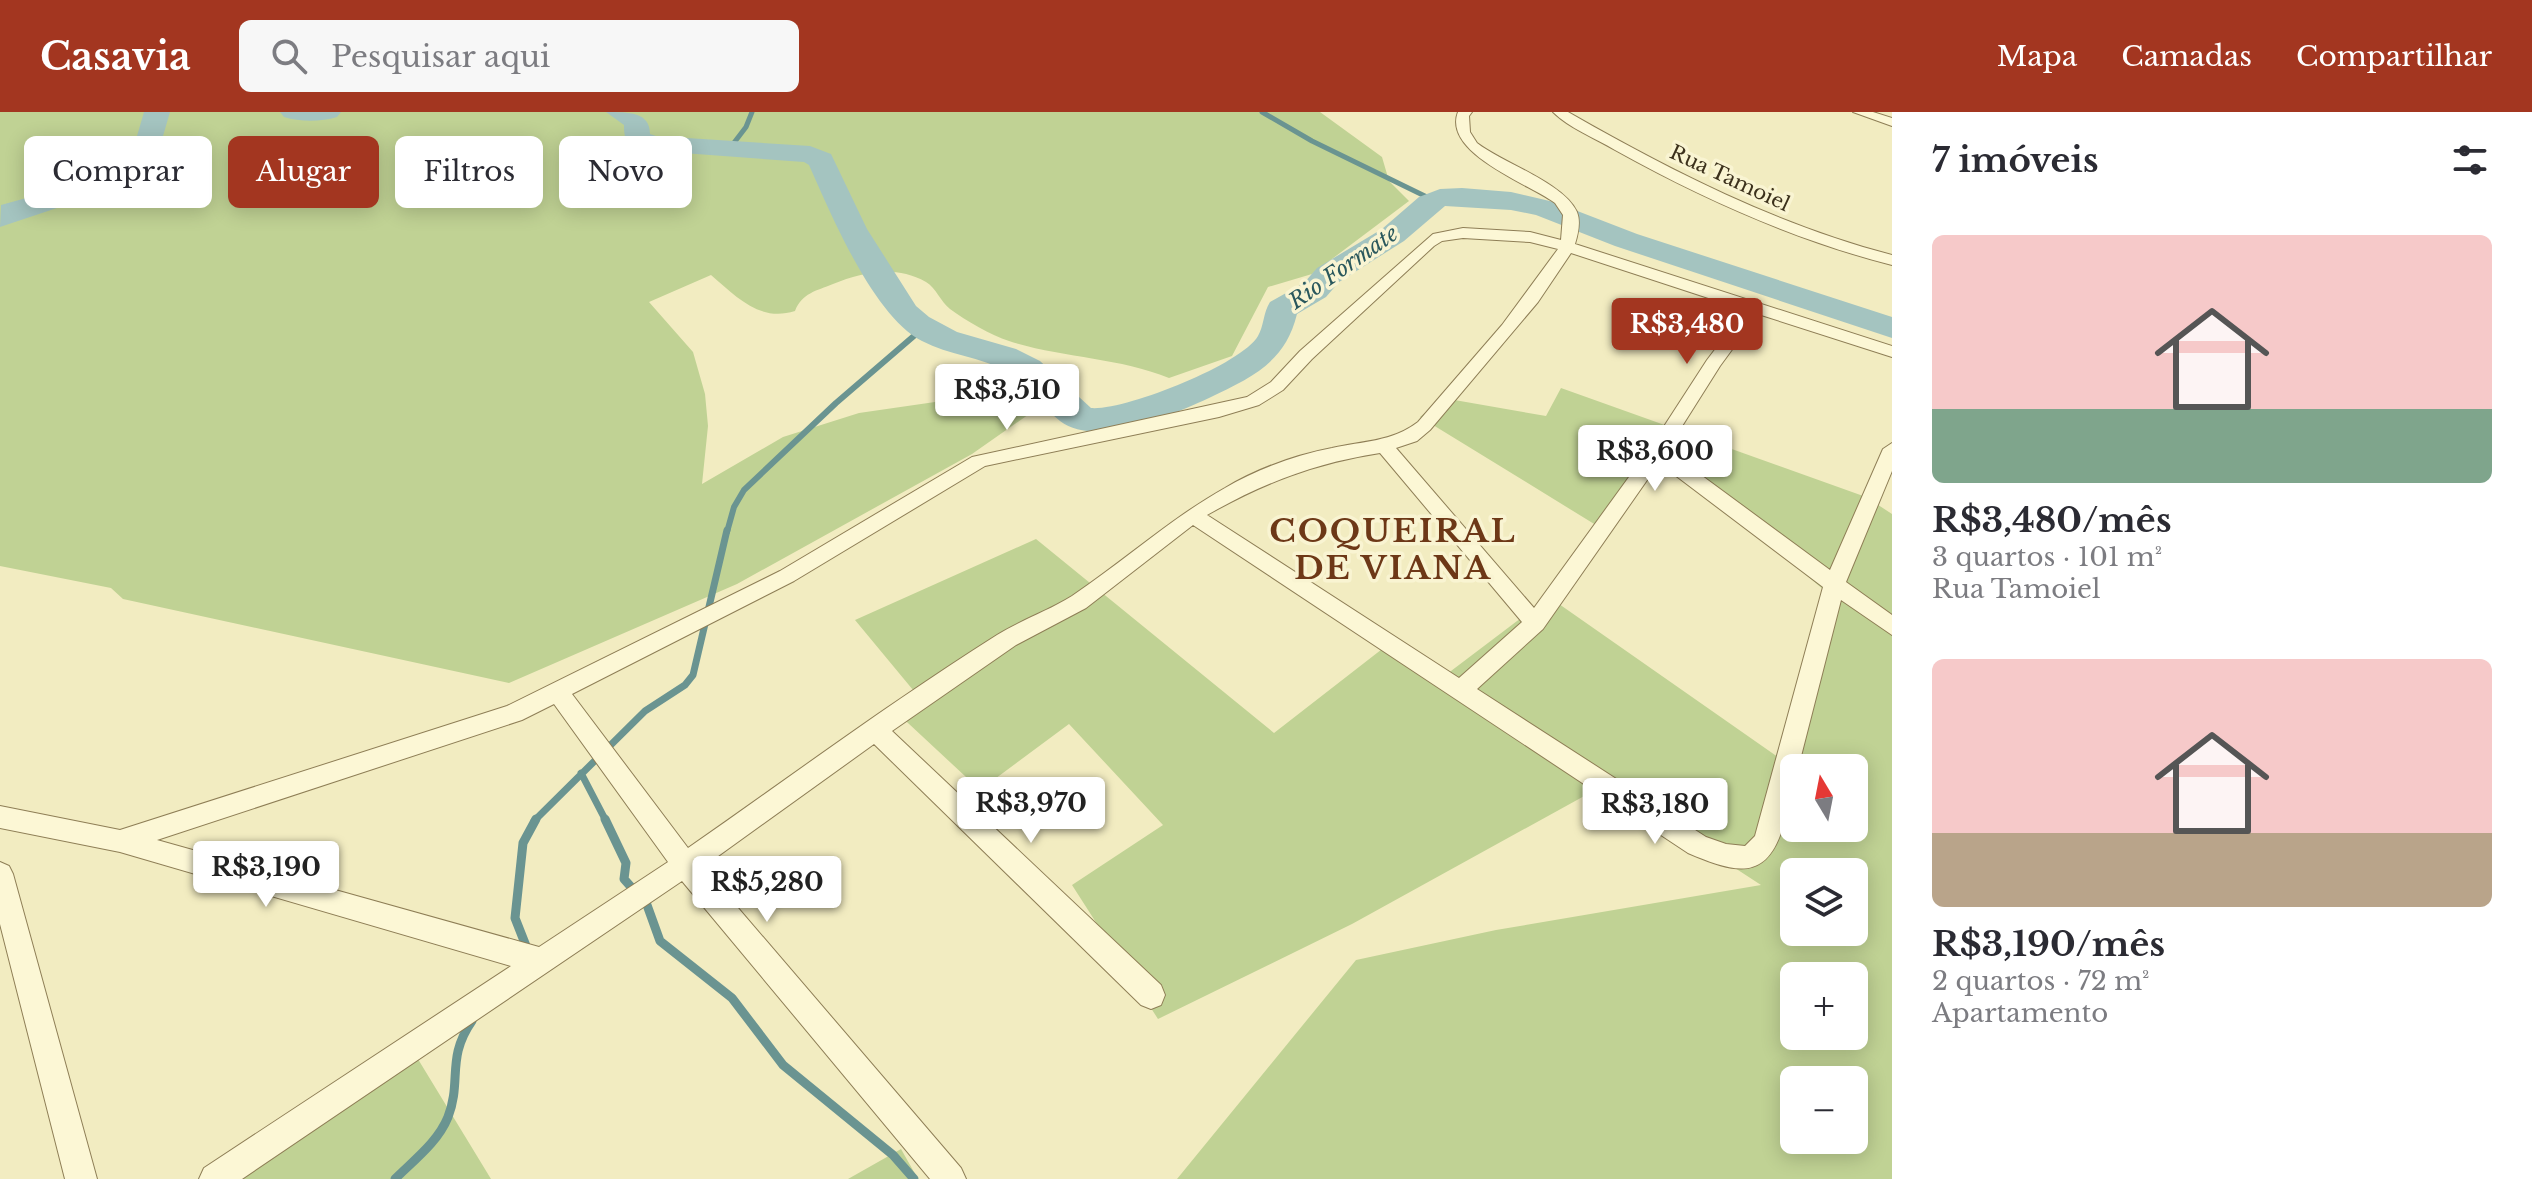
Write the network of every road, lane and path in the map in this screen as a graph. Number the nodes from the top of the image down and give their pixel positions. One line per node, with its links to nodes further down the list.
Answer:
1 (1466, 112): 5 (street)
2 (1559, 112): 6 (street, Rua Tamoiel)
3 (1859, 112): 4 (street)
4 (1892, 122)
5 (1570, 232): 7 (street); 9 (street); 16 (street)
6 (1892, 260)
7 (1756, 306): 8 (street); 11 (street)
8 (1892, 352)
9 (1384, 446): 12 (street); 14 (street)
10 (1892, 449): 13 (street)
11 (1657, 452): 13 (street); 14 (street)
12 (1192, 515): 17 (street); 18 (street)
13 (1835, 583): 15 (street); 17 (street)
14 (1535, 623): 17 (street)
15 (1892, 627)
16 (557, 691): 20 (street); 21 (street)
17 (1460, 691)
18 (876, 731): 21 (street); 24 (street)
19 (0, 817): 20 (street)
20 (120, 841): 23 (street)
21 (685, 865): 23 (street); 27 (street)
22 (0, 874): 25 (street)
23 (541, 961): 26 (street)
24 (1151, 995)
25 (81, 1179)
26 (215, 1179)
27 (950, 1179)

